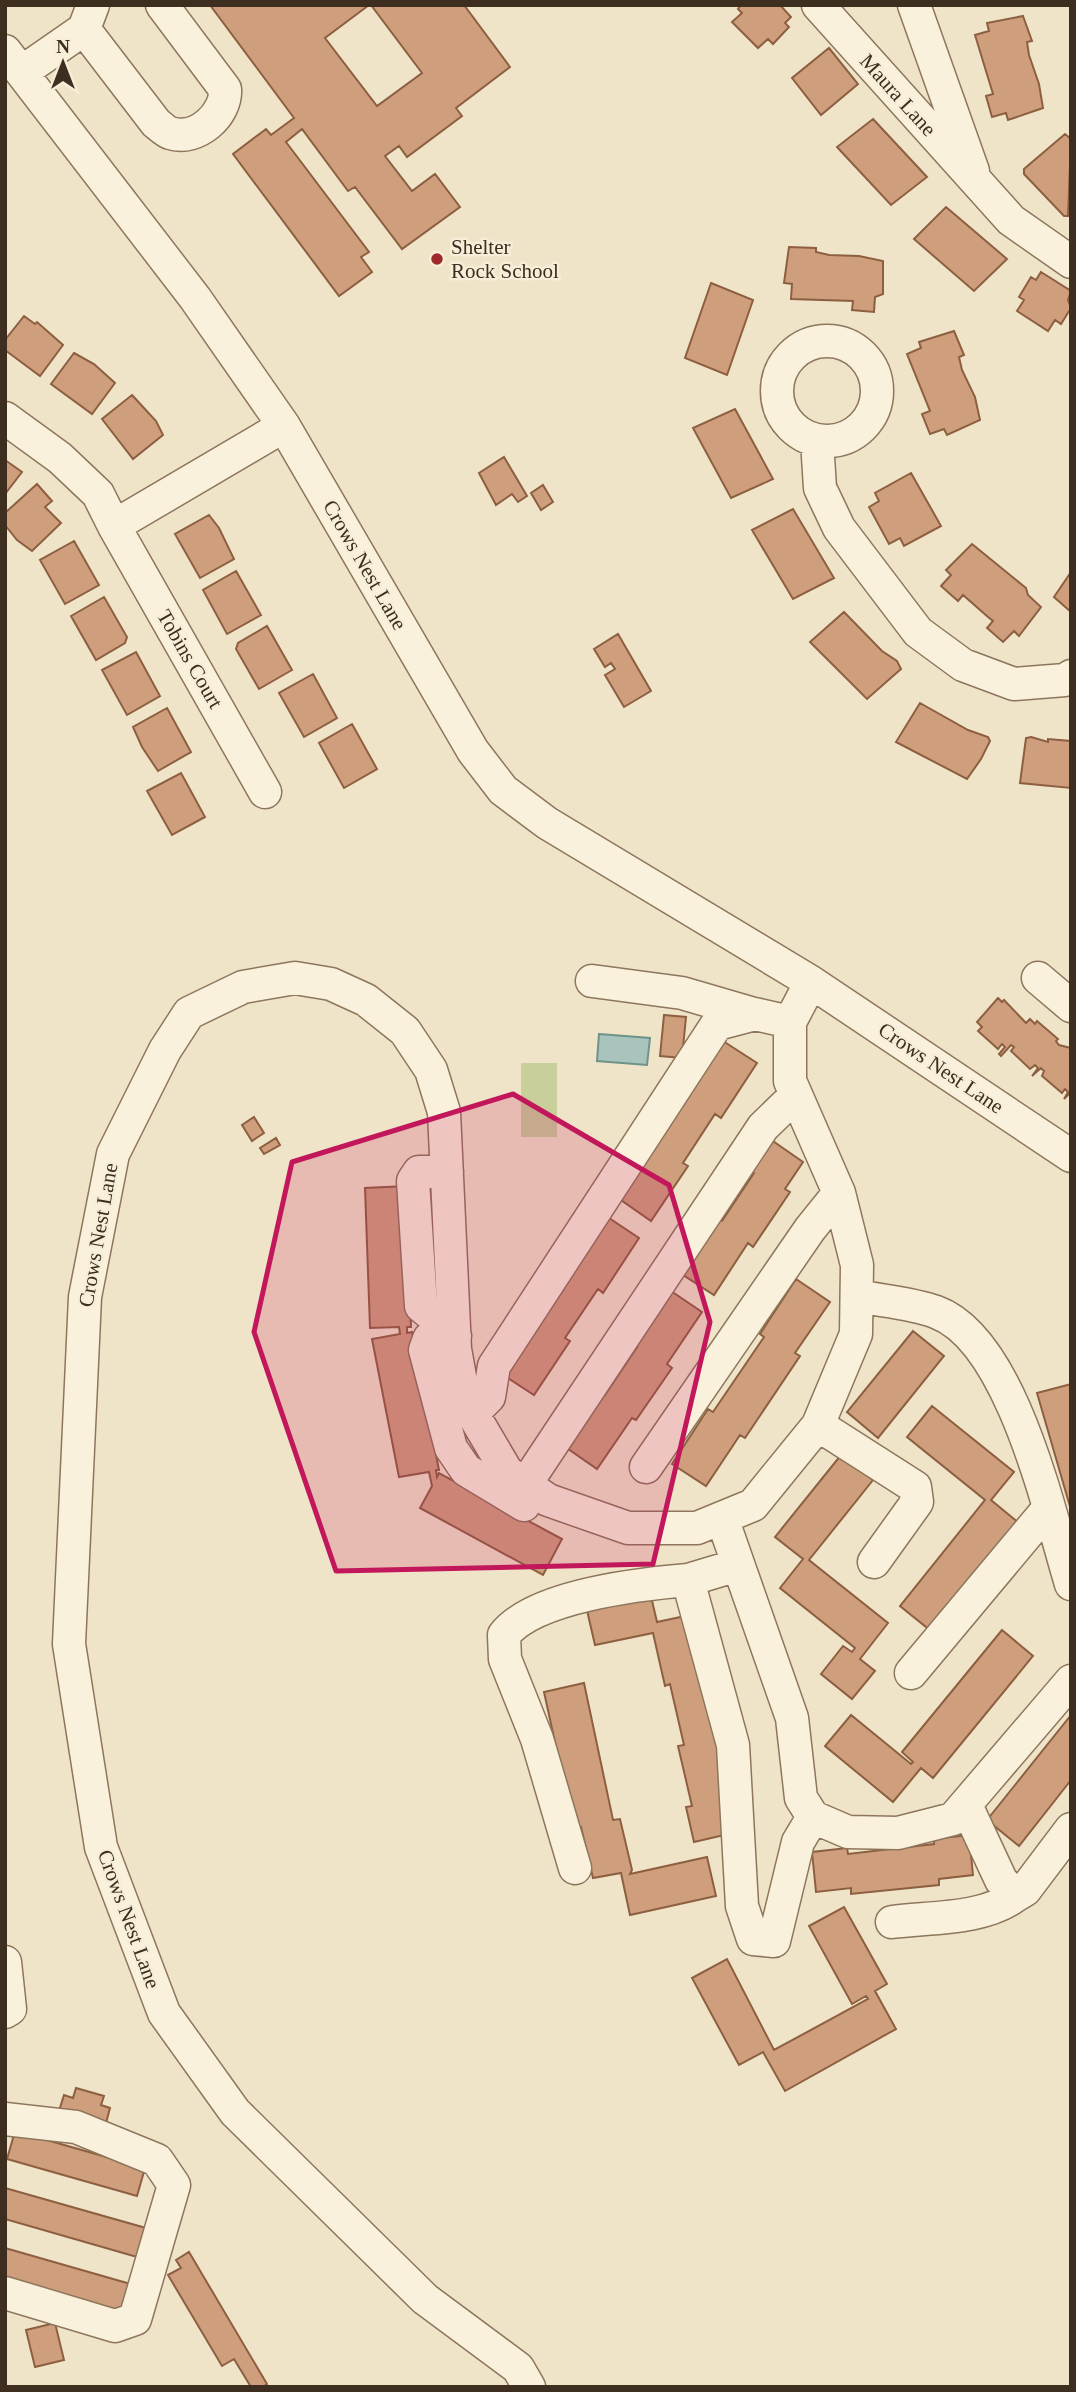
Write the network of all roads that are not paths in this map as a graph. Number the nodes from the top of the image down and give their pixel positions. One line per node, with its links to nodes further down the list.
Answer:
1 (162, 5): 4 (street)
2 (818, 5): 6 (street, Maura Lane)
3 (914, 5): 6 (street, Maura Lane)
4 (88, 17): 5 (street)
5 (13, 62): 9 (street, Crows Nest Lane)
6 (978, 186): 7 (street, Maura Lane)
7 (1071, 262)
8 (5, 418): 11 (street, Tobins Court)
9 (284, 426): 11 (street); 16 (street, Crows Nest Lane)
10 (817, 441): 12 (street)
11 (114, 526): 13 (street, Tobins Court)
12 (1071, 677)
13 (265, 792)
14 (1038, 978): 17 (street)
15 (592, 981): 18 (street)
16 (811, 982): 19 (street, Crows Nest Lane); 21 (street, Crows Nest Lane)
17 (1071, 1006)
18 (755, 1014): 19 (street); 26 (street)
19 (790, 1022): 20 (street, Crows Nest Lane)
20 (796, 1095): 22 (street, Crows Nest Lane); 29 (street)
21 (1071, 1156)
22 (839, 1193): 23 (street, Crows Nest Lane); 28 (street)
23 (857, 1296): 25 (street, Crows Nest Lane); 31 (street)
24 (454, 1325): 26 (street, Crows Nest Lane); 27 (street); 49 (street, Crows Nest Lane)
25 (818, 1425): 32 (street, Crows Nest Lane); 33 (street)
26 (480, 1426): 27 (street); 29 (street, Crows Nest Lane)
27 (456, 1455): 30 (street)
28 (646, 1467)
29 (525, 1485): 30 (street, Crows Nest Lane)
30 (563, 1506): 32 (street, Crows Nest Lane)
31 (1048, 1509): 36 (street); 37 (street)
32 (722, 1518): 34 (street)
33 (874, 1562)
34 (738, 1565): 35 (street); 40 (street)
35 (688, 1580): 40 (street); 42 (street)
36 (1071, 1584)
37 (911, 1673)
38 (1071, 1681): 39 (street)
39 (966, 1805): 40 (street); 43 (street)
40 (813, 1818)
41 (1071, 1829): 43 (street)
42 (575, 1868)
43 (1015, 1896): 44 (street)
44 (892, 1922)
45 (5, 1962): 46 (street)
46 (5, 2012)
47 (5, 2119): 48 (street)
48 (5, 2293)
49 (528, 2387)

